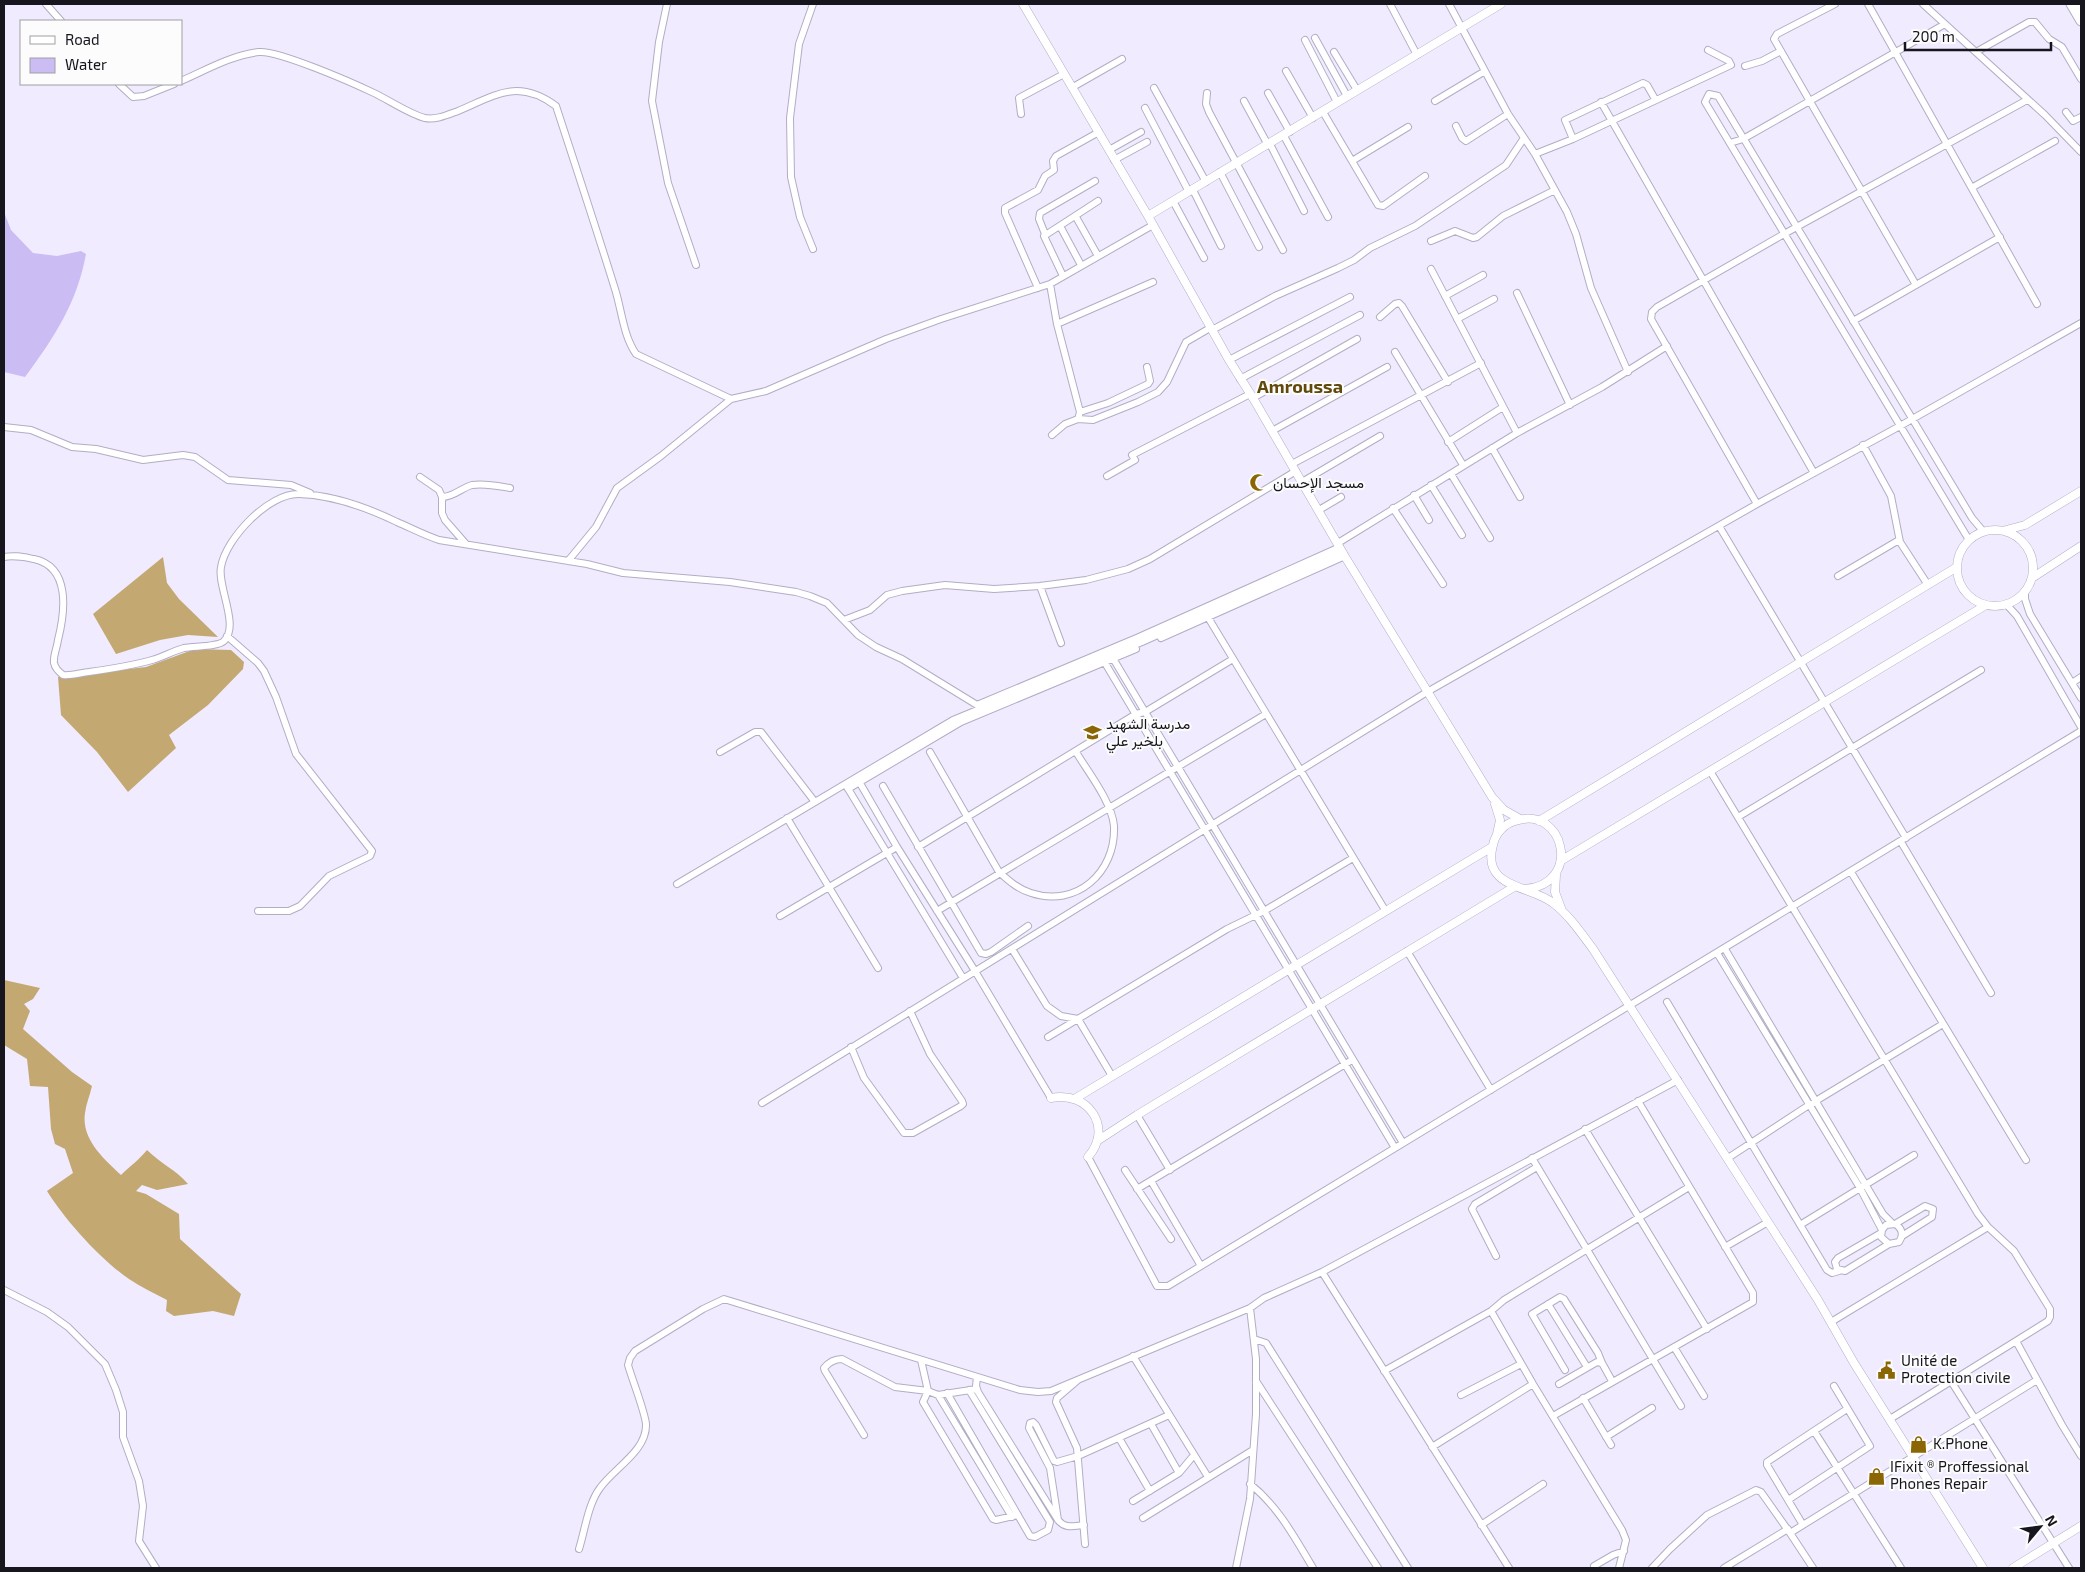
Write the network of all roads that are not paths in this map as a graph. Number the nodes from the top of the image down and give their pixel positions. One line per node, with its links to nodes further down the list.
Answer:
1 (46, 4): 12 (street)
2 (667, 4): 100 (street)
3 (814, 4): 96 (street)
4 (1023, 4): 28 (main road)
5 (1390, 4): 23 (street)
6 (1449, 4): 15 (street)
7 (1501, 4): 15 (main road)
8 (1835, 4): 19 (street)
9 (1868, 4): 20 (street)
10 (1923, 4): 14 (street)
11 (2070, 4): 13 (highway)
12 (61, 20)
13 (2081, 21)
14 (1945, 24): 20 (street); 22 (street)
15 (1463, 27): 23 (main road); 27 (street)
16 (1315, 38): 38 (street)
17 (1304, 40): 43 (street)
18 (1708, 50): 39 (street)
19 (1781, 51): 25 (street); 40 (street)
20 (1895, 51): 40 (street); 66 (street)
21 (1334, 52): 35 (street)
22 (1976, 52): 29 (street); 41 (street)
23 (1417, 55): 35 (main road)
24 (1122, 59): 33 (street)
25 (1745, 66)
26 (1286, 70): 51 (street)
27 (1485, 71): 44 (street); 50 (street)
28 (1064, 74): 33 (main road); 49 (street)
29 (2081, 79)
30 (182, 81): 134 (street)
31 (121, 85): 32 (street)
32 (172, 85)
33 (1073, 87): 56 (main road)
34 (1154, 88): 76 (street)
35 (1357, 90): 38 (main road)
36 (1207, 93): 72 (street)
37 (1268, 93): 58 (street)
38 (1347, 96): 43 (main road)
39 (1656, 99): 45 (street); 53 (street)
40 (1810, 100): 60 (street); 80 (street)
41 (2027, 100): 66 (street); 68 (street)
42 (1244, 101): 65 (street)
43 (1337, 102): 47 (main road)
44 (1435, 102)
45 (1601, 102): 53 (street); 61 (street)
46 (1145, 108): 79 (street)
47 (1323, 112): 51 (main road); 71 (street)
48 (2066, 112): 52 (street)
49 (1021, 114)
50 (1508, 114): 54 (street); 59 (street)
51 (1312, 118): 58 (main road)
52 (2081, 118)
53 (1612, 122): 61 (street); 105 (street)
54 (1456, 126)
55 (1408, 127): 71 (street)
56 (1099, 132): 67 (main road); 109 (street)
57 (1141, 132): 67 (street)
58 (1286, 134): 65 (main road); 86 (street)
59 (1524, 138): 69 (street); 121 (street)
60 (1743, 139): 64 (street); 64 (street); 89 (street)
61 (1573, 140): 69 (street)
62 (2055, 141): 77 (street)
63 (1147, 142): 70 (street)
64 (1730, 143): 91 (street)
65 (1269, 144): 72 (main road); 83 (street)
66 (1948, 144): 77 (street); 80 (street)
67 (1109, 150): 70 (main road)
68 (2081, 152)
69 (1535, 154): 78 (street)
70 (1114, 160): 84 (main road)
71 (1352, 162): 74 (street)
72 (1236, 163): 73 (main road); 97 (street)
73 (1220, 172): 76 (main road); 95 (street)
74 (1425, 176)
75 (1095, 181): 90 (street)
76 (1206, 182): 79 (main road)
77 (1973, 188): 92 (street)
78 (1555, 190): 93 (street); 129 (street)
79 (1191, 191): 82 (main road); 94 (street)
80 (1862, 192): 89 (street); 108 (street)
81 (1098, 201): 85 (street)
82 (1173, 202): 84 (main road); 99 (street)
83 (1304, 211)
84 (1148, 216): 87 (main road)
85 (1076, 217): 88 (street); 98 (street)
86 (1328, 217)
87 (1153, 225): 98 (street); 121 (main road)
88 (1060, 226): 90 (street); 101 (street)
89 (1797, 228): 91 (street); 118 (street)
90 (1045, 234): 104 (street)
91 (1784, 234): 105 (street); 139 (street)
92 (2000, 238): 108 (street); 114 (street)
93 (1432, 241)
94 (1221, 246)
95 (1259, 247)
96 (813, 249)
97 (1283, 250)
98 (1098, 256): 101 (street)
99 (1204, 258)
100 (696, 265)
101 (1082, 265): 104 (street)
102 (1430, 269): 111 (street)
103 (1483, 275): 111 (street)
104 (1063, 276): 107 (street)
105 (1704, 280): 123 (street); 150 (street)
106 (1153, 282): 120 (street)
107 (1050, 284): 109 (street); 120 (street)
108 (1916, 285): 118 (street)
109 (1038, 288): 134 (street)
110 (1517, 293): 135 (street)
111 (1445, 296): 117 (street)
112 (1350, 297): 125 (street)
113 (1494, 299): 117 (street)
114 (2038, 304)
115 (1360, 315): 130 (street)
116 (1380, 317): 131 (street)
117 (1457, 319): 126 (street)
118 (1853, 321): 138 (street)
119 (2081, 323): 138 (street)
120 (1057, 324): 137 (street)
121 (1211, 329): 125 (main road); 137 (street)
122 (1357, 339): 132 (street)
123 (1668, 346): 129 (street); 163 (street)
124 (1395, 352): 133 (street)
125 (1228, 360): 130 (main road)
126 (1481, 363): 131 (street); 136 (street)
127 (1147, 367): 137 (street)
128 (1387, 367): 141 (street)
129 (1628, 372): 135 (street)
130 (1240, 379): 132 (main road)
131 (1448, 382): 133 (street)
132 (1251, 396): 141 (main road); 152 (street)
133 (1421, 396): 145 (street); 149 (street)
134 (731, 399): 178 (street)
135 (1570, 405): 142 (street)
136 (1503, 408): 142 (street); 145 (street)
137 (1079, 415): 143 (street)
138 (1912, 420): 139 (street); 169 (street)
139 (1900, 426): 146 (street); 173 (street)
140 (4, 427): 159 (street)
141 (1272, 431): 149 (main road)
142 (1517, 433): 147 (street)
143 (1052, 435)
144 (1380, 436): 154 (street)
145 (1448, 442): 148 (street)
146 (1863, 445): 150 (street); 172 (street)
147 (1492, 448): 148 (street); 162 (street)
148 (1463, 465): 151 (street)
149 (1294, 468): 154 (main road); 184 (street)
150 (1814, 472): 163 (street)
151 (1451, 474): 155 (street); 171 (street)
152 (1107, 476)
153 (420, 477): 160 (street)
154 (1302, 482): 165 (main road)
155 (1431, 485): 158 (street); 170 (street)
156 (510, 488): 160 (street)
157 (2081, 491): 168 (main road)
158 (1414, 495): 164 (street); 166 (street)
159 (318, 497): 174 (street); 190 (street)
160 (442, 497): 174 (street)
161 (1342, 497): 165 (street)
162 (1520, 497)
163 (1757, 504): 167 (street)
164 (1393, 508): 176 (street); 182 (street)
165 (1318, 510): 176 (main road)
166 (1429, 520)
167 (1719, 526): 195 (street); 199 (street)
168 (2005, 530): 169 (main road); 181 (main road)
169 (1983, 531): 173 (main road)
170 (1462, 535)
171 (1490, 538)
172 (1899, 540): 180 (street); 183 (street)
173 (1969, 540): 179 (main road)
174 (466, 544): 178 (street)
175 (2081, 546): 181 (main road)
176 (1341, 549): 188 (street); 189 (street); 199 (main road)
177 (4, 557): 190 (street)
178 (568, 561): 189 (street)
179 (1957, 567): 183 (main road); 187 (main road)
180 (1838, 576)
181 (2032, 578): 185 (main road)
182 (1443, 584)
183 (1928, 585): 195 (main road)
184 (1040, 586): 189 (street); 191 (street)
185 (2025, 591): 186 (main road); 198 (street)
186 (2006, 604): 187 (main road); 205 (street)
187 (1986, 605): 201 (main road)
188 (1207, 616): 192 (street); 193 (street)
189 (844, 620)
190 (227, 636): 245 (street)
191 (1061, 643)
192 (1112, 657): 194 (street); 202 (street)
193 (1233, 659): 202 (street); 204 (street)
194 (1103, 660): 203 (street); 215 (street)
195 (1800, 662): 201 (street); 225 (main road)
196 (1981, 670): 207 (street)
197 (2081, 677): 198 (street)
198 (2072, 683): 200 (street)
199 (1427, 692): 212 (street); 218 (main road)
200 (2081, 698)
201 (1825, 702): 207 (street); 214 (main road)
202 (1145, 712): 203 (street); 211 (street)
203 (1136, 714): 210 (street); 213 (street)
204 (1266, 714): 211 (street); 212 (street)
205 (2081, 727)
206 (2081, 731): 229 (street)
207 (1852, 748): 222 (street); 229 (street)
208 (720, 752): 219 (street)
209 (930, 752): 221 (street)
210 (1076, 752): 220 (street); 221 (street)
211 (1178, 767): 213 (street); 226 (street)
212 (1300, 770): 226 (street); 234 (street)
213 (1170, 771): 220 (street); 227 (street)
214 (1710, 771): 222 (street); 235 (main road)
215 (858, 779): 216 (street); 230 (street)
216 (846, 786): 219 (street); 233 (street)
217 (883, 786): 231 (street)
218 (1492, 797): 224 (main road); 228 (main road)
219 (815, 802): 223 (street)
220 (1110, 808): 238 (street); 238 (street)
221 (968, 817): 231 (street); 238 (street)
222 (1738, 817): 244 (street)
223 (787, 818): 239 (street); 240 (street)
224 (1520, 819): 225 (main road); 228 (main road)
225 (1539, 821): 235 (main road)
226 (1212, 825): 227 (street); 248 (street)
227 (1204, 829): 251 (street); 253 (street)
228 (1497, 834): 232 (main road)
229 (1903, 840): 237 (street); 262 (street)
230 (897, 847): 233 (street); 247 (street)
231 (918, 847): 243 (street)
232 (1492, 847): 241 (main road); 246 (main road)
233 (886, 854): 240 (street); 261 (street)
234 (1353, 858): 246 (street); 248 (street)
235 (1562, 860): 236 (main road)
236 (1558, 871): 242 (main road); 249 (main road)
237 (1851, 872): 244 (street); 271 (street)
238 (1001, 873): 243 (street)
239 (677, 884)
240 (829, 887): 250 (street); 258 (street)
241 (1514, 887): 242 (main road); 255 (main road)
242 (1524, 890): 249 (main road)
243 (951, 904): 247 (street); 252 (street)
244 (1793, 907): 254 (street); 275 (street)
245 (258, 910)
246 (1385, 910): 257 (main road)
247 (938, 911): 260 (street)
248 (1264, 911): 251 (street); 257 (street)
249 (1563, 911): 265 (main road)
250 (780, 916)
251 (1255, 916): 259 (street); 270 (street)
252 (1028, 926)
253 (1012, 949): 260 (street); 270 (street)
254 (1725, 949): 256 (street); 268 (street)
255 (1408, 951): 264 (main road); 279 (street)
256 (1717, 953): 265 (street); 269 (street)
257 (1295, 964): 259 (main road); 264 (street)
258 (878, 968)
259 (1287, 969): 266 (street); 277 (main road)
260 (975, 971): 261 (street); 280 (street)
261 (963, 978): 267 (street)
262 (1991, 993)
263 (1667, 1002): 290 (street)
264 (1320, 1004): 266 (main road); 274 (street)
265 (1629, 1006): 278 (main road); 279 (street)
266 (1312, 1009): 276 (street); 286 (main road)
267 (910, 1011): 273 (street); 273 (street)
268 (1762, 1012): 269 (street); 282 (street)
269 (1754, 1016): 285 (street)
270 (1078, 1019): 272 (street); 277 (street)
271 (1943, 1024): 275 (street); 296 (street)
272 (1048, 1037)
273 (851, 1047): 284 (street)
274 (1352, 1060): 276 (street); 289 (street)
275 (1885, 1060): 282 (street); 309 (street)
276 (1344, 1065): 291 (street); 299 (street)
277 (1112, 1076): 281 (main road)
278 (1678, 1080): 283 (street); 295 (main road)
279 (1491, 1090): 289 (street)
280 (1051, 1098): 281 (main road)
281 (1076, 1098): 288 (main road)
282 (1816, 1101): 285 (street); 301 (street)
283 (1638, 1102): 287 (street); 302 (street)
284 (762, 1103)
285 (1809, 1105): 290 (street); 303 (street)
286 (1137, 1115): 288 (main road); 299 (street)
287 (1586, 1129): 294 (street); 305 (street)
288 (1097, 1141): 293 (main road)
289 (1403, 1143): 291 (street)
290 (1751, 1143): 295 (street); 308 (street)
291 (1395, 1148): 317 (street)
292 (1914, 1155): 301 (street)
293 (1088, 1157): 317 (street)
294 (1532, 1158): 297 (street); 319 (street)
295 (1728, 1158): 306 (main road)
296 (2026, 1160)
297 (1537, 1167): 315 (street); 316 (street)
298 (1125, 1170): 304 (street)
299 (1170, 1170): 300 (street)
300 (1151, 1181): 304 (street); 317 (street)
301 (1866, 1184): 303 (street); 307 (street)
302 (1690, 1187): 305 (street); 314 (street)
303 (1860, 1188): 308 (street); 310 (street)
304 (1137, 1189): 312 (street)
305 (1640, 1218): 315 (street); 325 (street)
306 (1768, 1222): 314 (street); 324 (main road)
307 (1894, 1223): 310 (street); 311 (street); 311 (street)
308 (1800, 1225): 318 (street)
309 (1988, 1227): 324 (street); 327 (street)
310 (1881, 1231): 313 (street); 318 (street)
311 (1902, 1236): 313 (street)
312 (1170, 1239)
313 (1889, 1244): 318 (street)
314 (1725, 1247): 325 (street)
315 (1588, 1250): 323 (street); 330 (street)
316 (1496, 1256)
317 (1201, 1266)
318 (1839, 1271)
319 (1322, 1272): 322 (street); 336 (street)
320 (4, 1290): 395 (street)
321 (1548, 1304): 332 (street); 334 (street); 335 (street)
322 (1250, 1308): 326 (street); 329 (street)
323 (1491, 1311): 333 (street); 336 (street)
324 (1831, 1322): 360 (main road)
325 (1707, 1328): 328 (street)
326 (1254, 1339): 340 (street); 399 (street)
327 (2016, 1341): 339 (street); 341 (street)
328 (1674, 1346): 330 (street); 352 (street)
329 (1133, 1356): 338 (street); 357 (street)
330 (1652, 1358): 342 (street); 354 (street)
331 (921, 1360): 337 (street); 348 (street); 392 (street)
332 (1602, 1363): 334 (street); 342 (street)
333 (1521, 1364): 343 (street); 351 (street)
334 (1587, 1367): 344 (street)
335 (1565, 1370)
336 (1384, 1371): 367 (street)
337 (977, 1377): 338 (street); 347 (street)
338 (1079, 1379): 370 (street)
339 (2037, 1380): 359 (street); 372 (street)
340 (1256, 1381): 368 (street); 398 (street)
341 (1951, 1381): 359 (street); 360 (street)
342 (1612, 1382): 353 (street)
343 (1533, 1384): 358 (street); 367 (street)
344 (1559, 1384)
345 (1834, 1386): 356 (street)
346 (969, 1390): 347 (street); 349 (street); 382 (street)
347 (977, 1390): 384 (street)
348 (928, 1391): 350 (street); 363 (street); 382 (street)
349 (947, 1393): 350 (street); 382 (street)
350 (938, 1394): 382 (street)
351 (1461, 1395)
352 (1704, 1396)
353 (1583, 1398): 358 (street); 364 (street)
354 (1681, 1406)
355 (1652, 1408): 364 (street)
356 (1847, 1408): 362 (street); 373 (street)
357 (1169, 1415): 361 (street); 369 (street)
358 (1553, 1416): 393 (street)
359 (1974, 1418): 371 (street); 390 (street)
360 (1890, 1420): 371 (main road)
361 (1151, 1424): 365 (street); 374 (street)
362 (1814, 1431): 373 (street); 380 (street)
363 (864, 1435)
364 (1606, 1436): 366 (street)
365 (1119, 1438): 370 (street); 378 (street)
366 (1612, 1445)
367 (1432, 1446): 386 (street)
368 (1252, 1450): 375 (street); 376 (street)
369 (1194, 1455): 374 (street); 375 (street)
370 (1078, 1456): 384 (street); 385 (street)
371 (1913, 1456): 379 (street); 406 (main road)
372 (2081, 1456)
373 (1838, 1468): 379 (street); 380 (street)
374 (1179, 1473): 378 (street)
375 (1208, 1477): 383 (street)
376 (1250, 1484): 396 (street); 397 (street)
377 (1543, 1484): 386 (street)
378 (1150, 1491): 381 (street)
379 (1854, 1494): 387 (street); 405 (street)
380 (1788, 1500): 387 (street)
381 (1133, 1501)
382 (1015, 1516)
383 (1143, 1518)
384 (1058, 1520): 385 (street)
385 (1084, 1525): 391 (street)
386 (1481, 1525): 400 (street)
387 (1803, 1525): 389 (street)
388 (2081, 1526): 390 (main road)
389 (1789, 1531): 402 (street); 403 (street); 404 (street)
390 (2053, 1543): 407 (main road); 408 (street)
391 (1085, 1544)
392 (579, 1549)
393 (1624, 1551): 394 (street); 401 (street)
394 (1594, 1566)
395 (156, 1568)
396 (1236, 1568)
397 (1313, 1568)
398 (1378, 1568)
399 (1408, 1568)
400 (1509, 1568)
401 (1619, 1568)
402 (1652, 1568)
403 (1724, 1568)
404 (1814, 1568)
405 (1901, 1568)
406 (1983, 1568)
407 (2013, 1568)
408 (2069, 1568)

